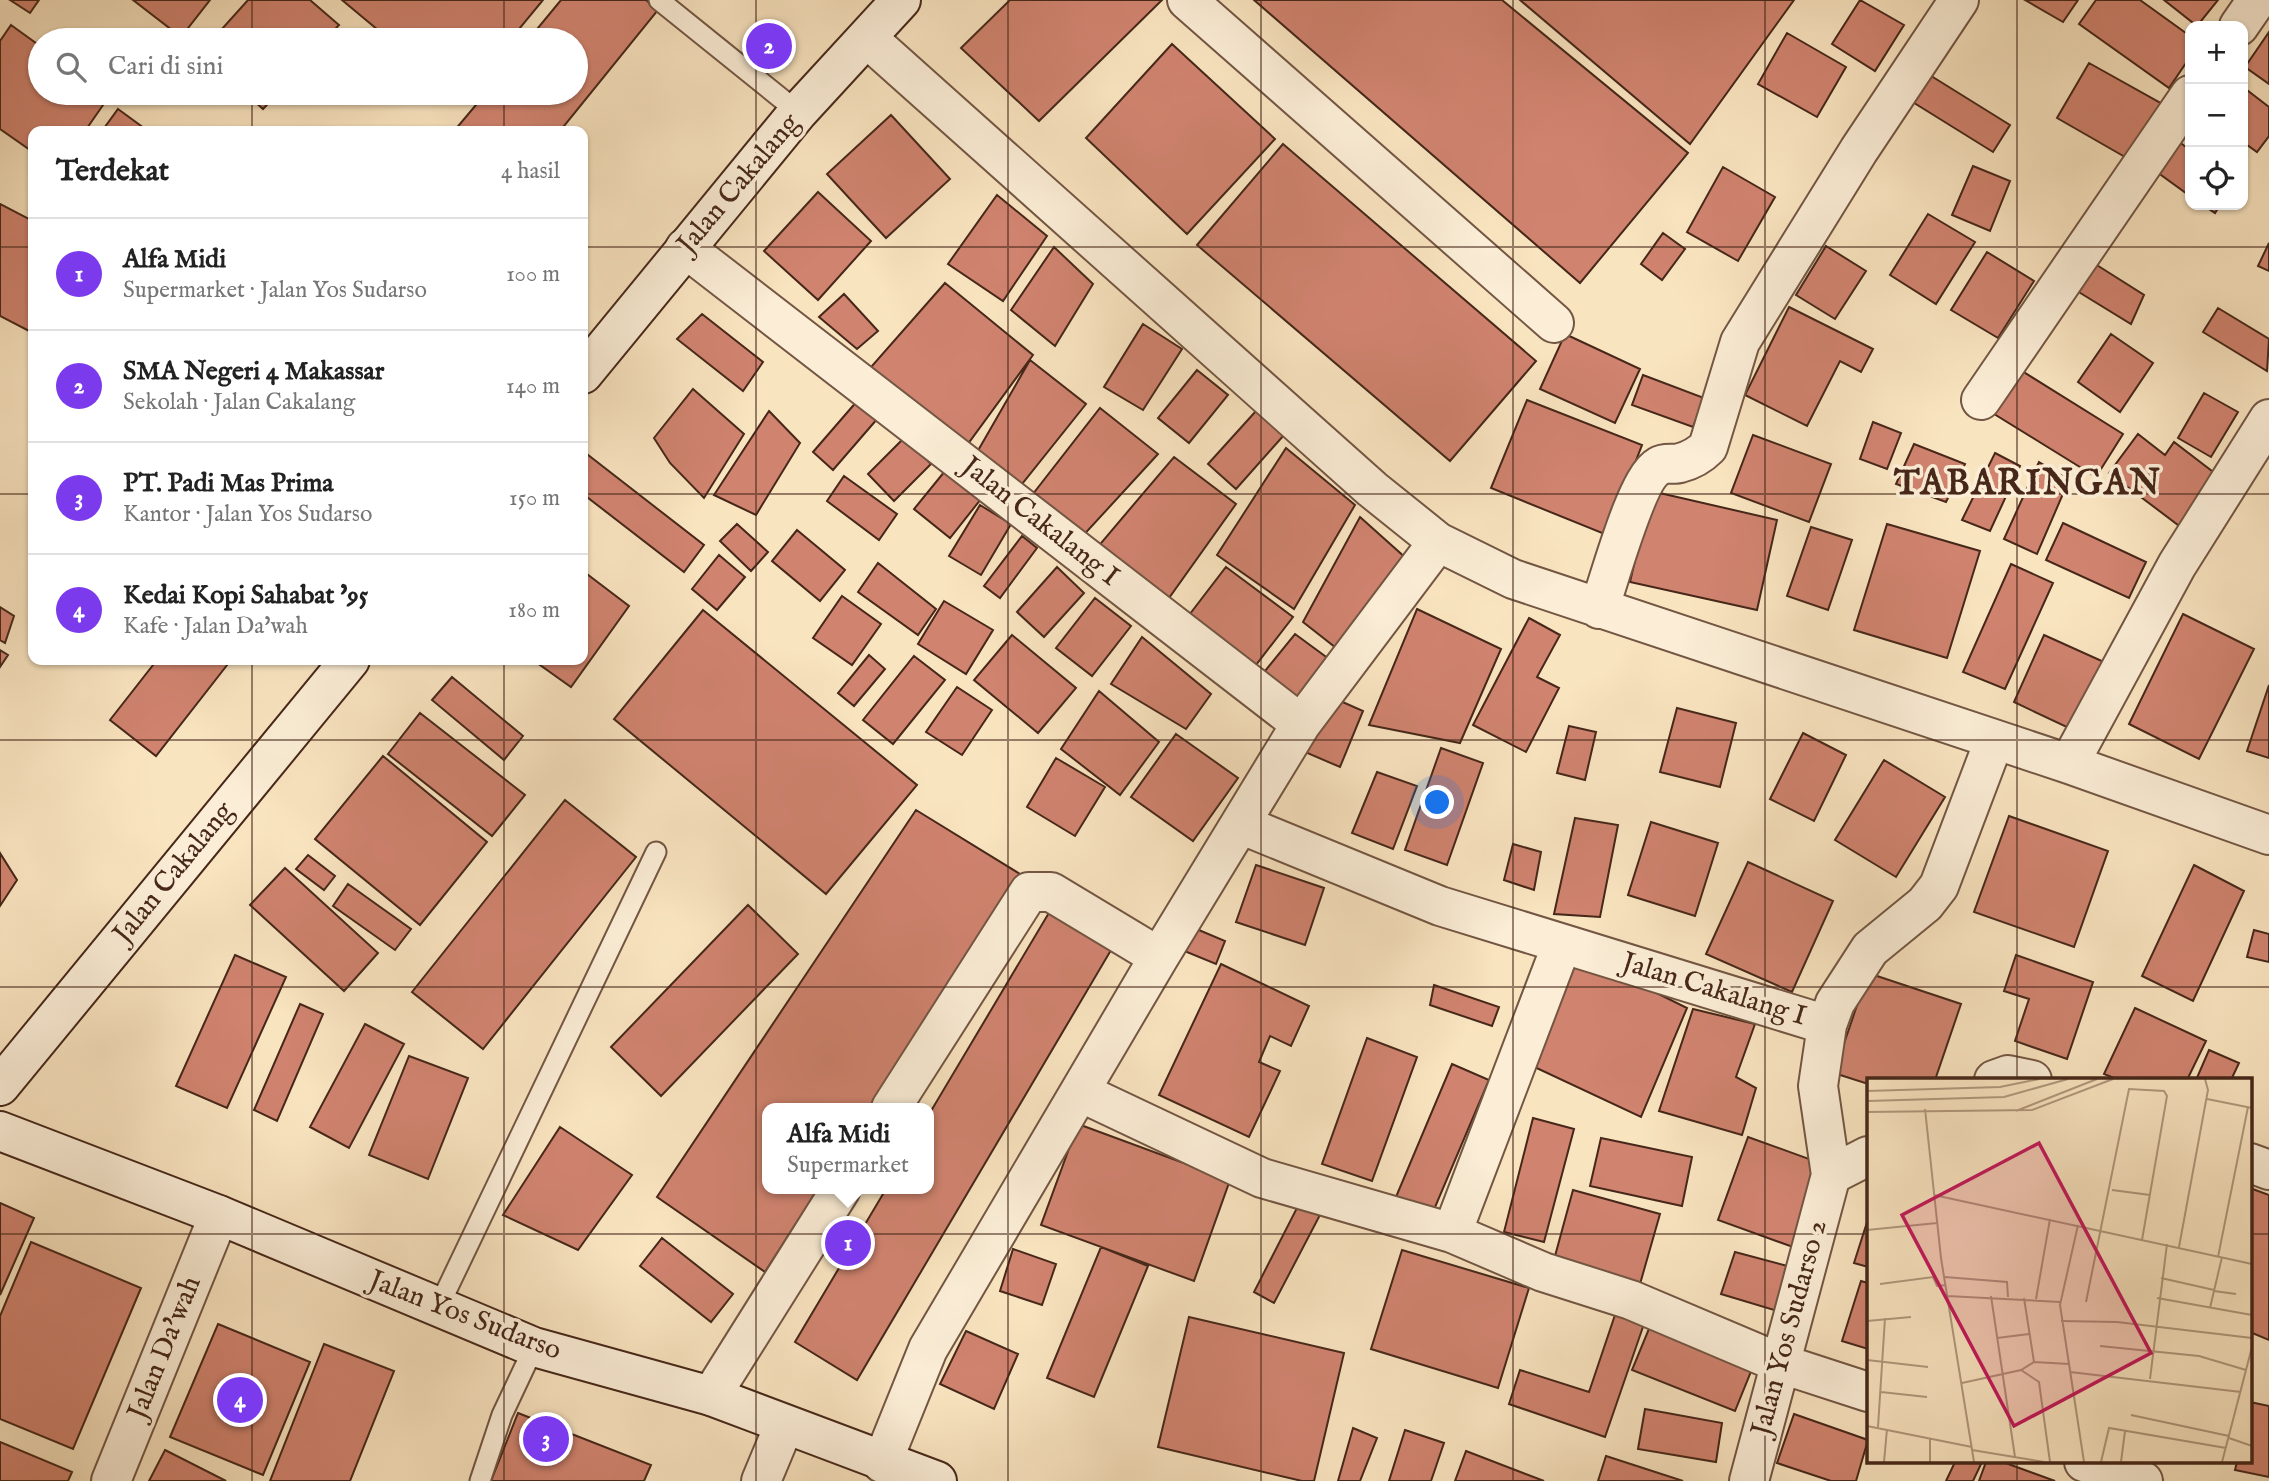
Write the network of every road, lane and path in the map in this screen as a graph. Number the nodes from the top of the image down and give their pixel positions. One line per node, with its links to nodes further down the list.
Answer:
1 (659, 0): 9 (lane)
2 (901, 0): 7 (street, Jalan Cakalang)
3 (1187, 0): 11 (street)
4 (1959, 0): 16 (street)
5 (2257, 0): 6 (street)
6 (2242, 21)
7 (867, 38): 9 (street, Jalan Cakalang); 15 (street)
8 (2185, 102): 13 (street)
9 (798, 112): 10 (street, Jalan Cakalang)
10 (685, 248): 12 (street, Jalan Cakalang); 18 (street, Jalan Cakalang I)
11 (1554, 323)
12 (588, 368)
13 (1981, 400)
14 (2269, 419): 20 (street)
15 (1438, 542): 16 (street); 18 (street)
16 (1599, 610): 19 (street)
17 (346, 665): 29 (street, Jalan Cakalang)
18 (1301, 724): 21 (street)
19 (1994, 741): 20 (street); 26 (street, Jalan Cakalang I)
20 (2069, 765): 22 (street)
21 (1240, 824): 24 (street, Jalan Cakalang I); 25 (street)
22 (2269, 835)
23 (656, 852): 40 (lane)
24 (1562, 944): 26 (street, Jalan Cakalang I); 39 (street)
25 (1159, 957): 30 (street); 31 (street)
26 (1827, 1025): 36 (street)
27 (2000, 1078): 28 (street)
28 (2022, 1078)
29 (0, 1086)
30 (1080, 1092): 39 (street); 46 (street)
31 (894, 1103)
32 (0, 1131): 38 (street, Jalan Yos Sudarso)
33 (1867, 1157): 36 (street)
34 (2252, 1164): 35 (street)
35 (2269, 1170)
36 (1832, 1175): 42 (street, Jalan Yos Sudarso 2)
37 (838, 1194): 44 (street)
38 (219, 1215): 40 (street, Jalan Yos Sudarso); 48 (street, Jalan Da'wah)
39 (1452, 1233): 42 (street)
40 (438, 1308): 41 (street, Jalan Yos Sudarso)
41 (534, 1348): 44 (street, Jalan Yos Sudarso); 49 (lane)
42 (1782, 1364): 43 (street); 52 (street, Jalan Yos Sudarso 2)
43 (1867, 1392)
44 (711, 1396): 45 (street, Jalan Yos Sudarso)
45 (783, 1426): 46 (street, Jalan Yos Sudarso); 50 (street)
46 (883, 1463): 51 (street, Jalan Yos Sudarso)
47 (2090, 1464): 53 (street)
48 (111, 1481)
49 (480, 1481)
50 (761, 1481)
51 (937, 1481)
52 (1749, 1481)
53 (2143, 1481)

